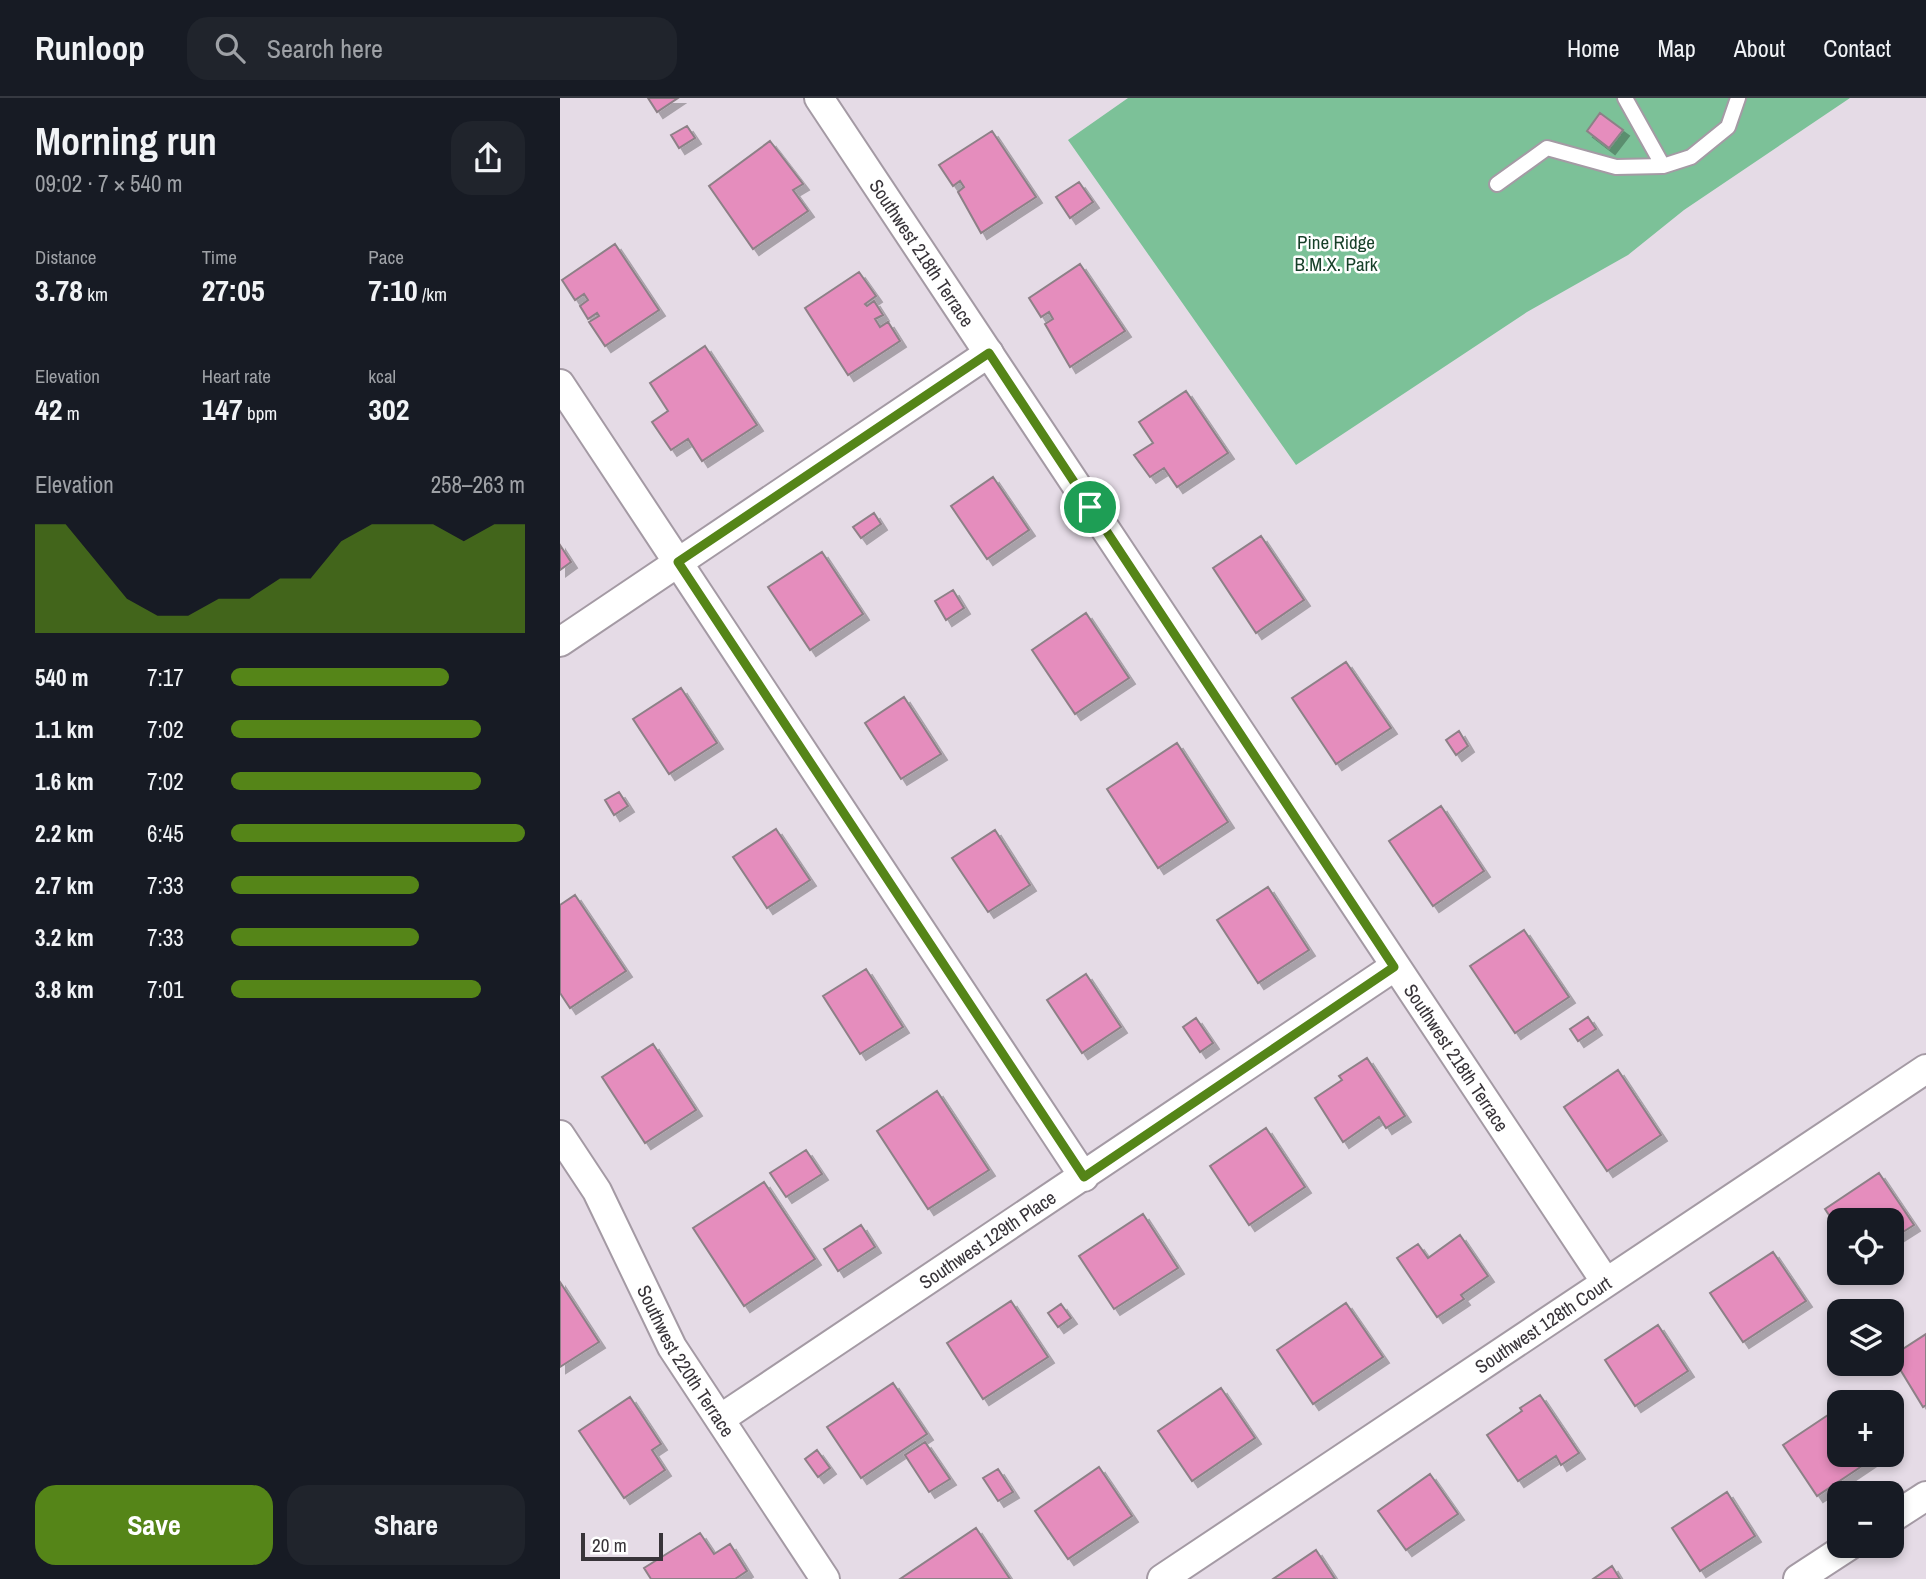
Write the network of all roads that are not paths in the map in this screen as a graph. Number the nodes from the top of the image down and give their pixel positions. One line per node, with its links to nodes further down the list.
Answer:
1 (819, 98): 6 (street, Southwest 218th Terrace)
2 (1625, 98): 4 (lane)
3 (1738, 98): 4 (lane)
4 (1663, 166): 5 (lane)
5 (1497, 184)
6 (989, 353): 8 (street); 10 (street, Southwest 218th Terrace)
7 (560, 384): 8 (street)
8 (678, 562): 9 (street); 13 (street)
9 (560, 642)
10 (1394, 967): 13 (street, Southwest 129th Place); 14 (street, Southwest 218th Terrace)
11 (1926, 1069): 14 (street, Southwest 128th Court)
12 (560, 1135): 15 (street, Southwest 220th Terrace)
13 (1084, 1177): 15 (street, Southwest 129th Place)
14 (1605, 1281): 21 (street, Southwest 128th Court)
15 (720, 1419): 20 (street, Southwest 220th Terrace)
16 (1926, 1496): 17 (street)
17 (1904, 1510)
18 (1835, 1558): 19 (street)
19 (1816, 1574)
20 (825, 1579)
21 (1162, 1579)

